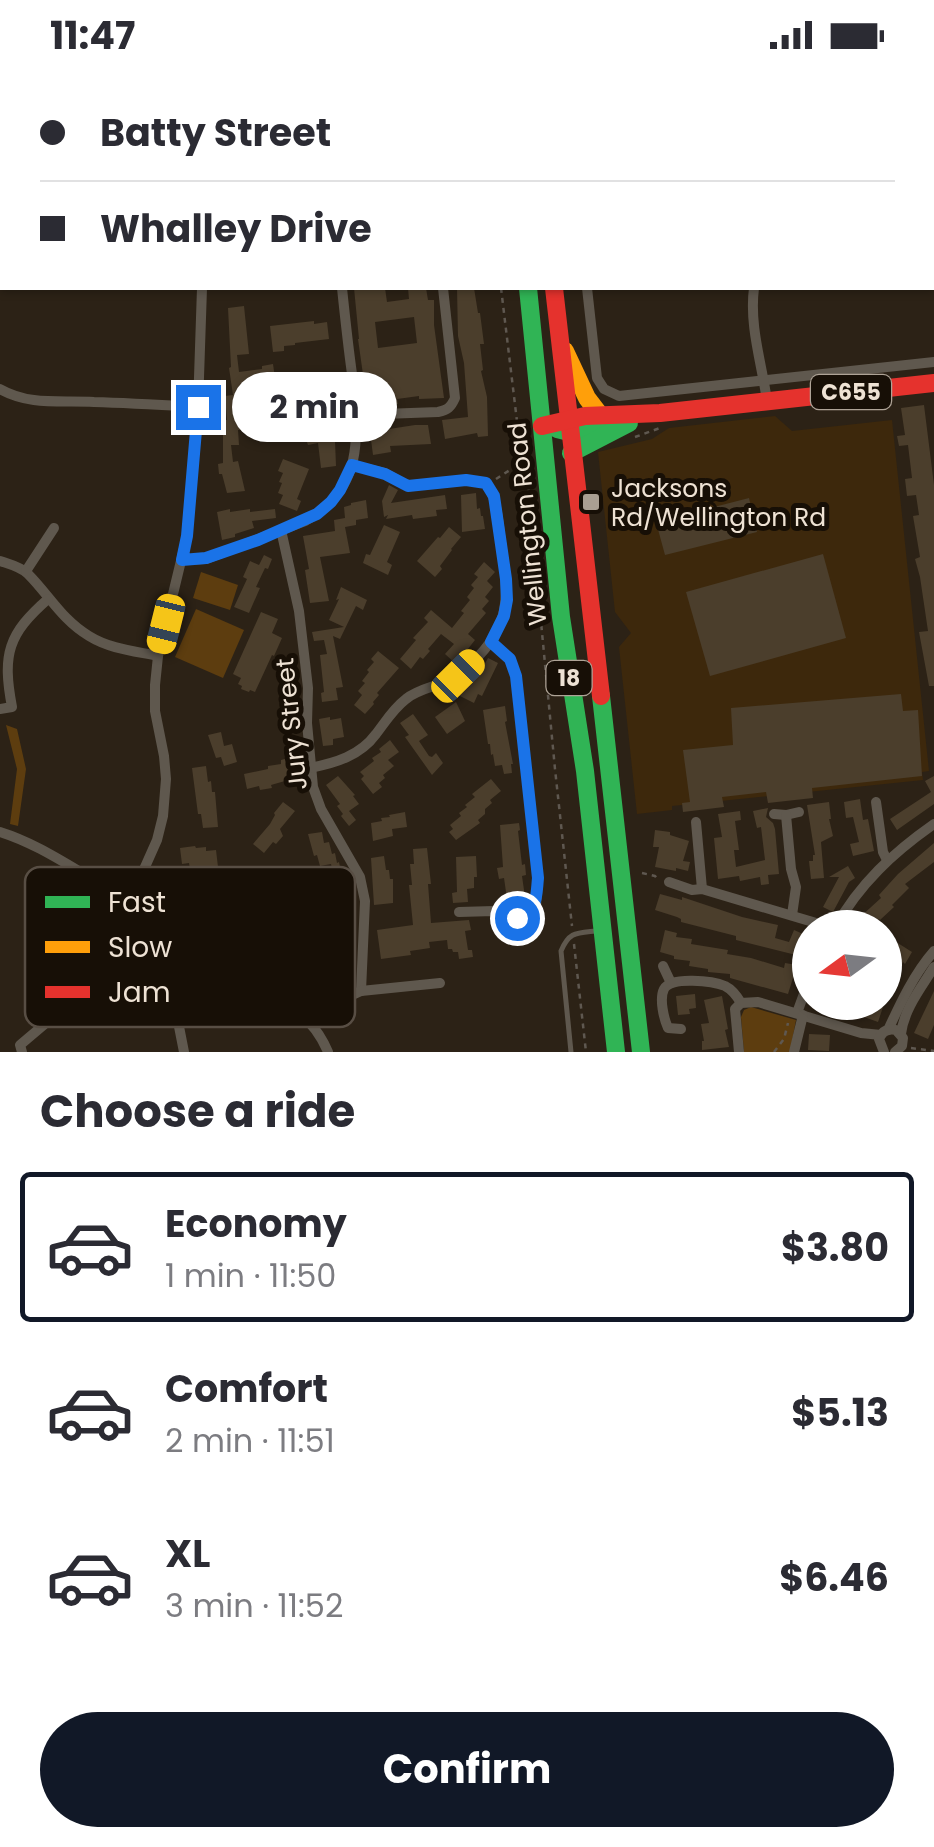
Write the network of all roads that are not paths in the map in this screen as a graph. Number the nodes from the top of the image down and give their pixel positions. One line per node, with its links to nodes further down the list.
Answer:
1 (202, 290): 14 (street)
2 (342, 290): 16 (street)
3 (443, 290): 16 (street)
4 (528, 290): 19 (main road, Wellington Road / 18)
5 (554, 290): 8 (main road, Wellington Road / 18)
6 (586, 290): 10 (street)
7 (754, 290): 10 (street)
8 (559, 337): 15 (main road); 18 (main road, Wellington Road / 18)
9 (934, 362): 10 (street)
10 (761, 381): 13 (street)
11 (934, 383): 13 (main road, C655)
12 (0, 389): 14 (street)
13 (763, 402): 17 (main road, C655)
14 (198, 407): 25 (street)
15 (600, 415): 17 (main road, C655); 18 (main road, C655)
16 (356, 416): 22 (street)
17 (663, 419): 20 (main road, C655)
18 (568, 424): 19 (main road, C655); 20 (main road, C655); 21 (main road, Wellington Road / 18)
19 (542, 426): 49 (main road, Wellington Road / 18)
20 (632, 430): 21 (main road)
21 (571, 453): 73 (main road, Wellington Road / 18)
22 (352, 465): 24 (street); 29 (street)
23 (54, 528): 27 (street)
24 (278, 531): 25 (street); 32 (street, Jury Street)
25 (183, 555): 30 (street)
26 (0, 560): 27 (street)
27 (26, 571): 28 (street)
28 (48, 599): 30 (street); 31 (street)
29 (491, 642): 32 (street); 47 (street)
30 (158, 656): 40 (street)
31 (0, 708)
32 (310, 768): 41 (street, Jury Street)
33 (876, 802): 38 (street)
34 (798, 812): 45 (street)
35 (696, 822): 44 (street)
36 (934, 824): 38 (street)
37 (0, 832): 39 (street)
38 (887, 860): 46 (street)
39 (70, 867)
40 (144, 867)
41 (354, 867)
42 (355, 869): 55 (street, Jury Street)
43 (669, 882): 44 (street)
44 (702, 889): 48 (street)
45 (793, 910)
46 (846, 910)
47 (459, 912)
48 (792, 915)
49 (603, 930): 71 (lane); 72 (main road, Wellington Road / 18)
50 (934, 951): 66 (street)
51 (663, 966): 53 (street)
52 (934, 968): 65 (street)
53 (671, 982): 57 (street); 64 (street)
54 (440, 983): 55 (street)
55 (361, 991): 56 (street)
56 (355, 994)
57 (742, 1003): 58 (street); 74 (street)
58 (792, 1012)
59 (796, 1020): 75 (street)
60 (819, 1020): 66 (street)
61 (41, 1027): 68 (street)
62 (179, 1027): 69 (street)
63 (314, 1027): 70 (street)
64 (682, 1029)
65 (900, 1034): 66 (street); 67 (street)
66 (884, 1044)
67 (900, 1050)
68 (22, 1052)
69 (184, 1052)
70 (328, 1052)
71 (571, 1052)
72 (616, 1052)
73 (642, 1052)
74 (739, 1052)
75 (794, 1052)

